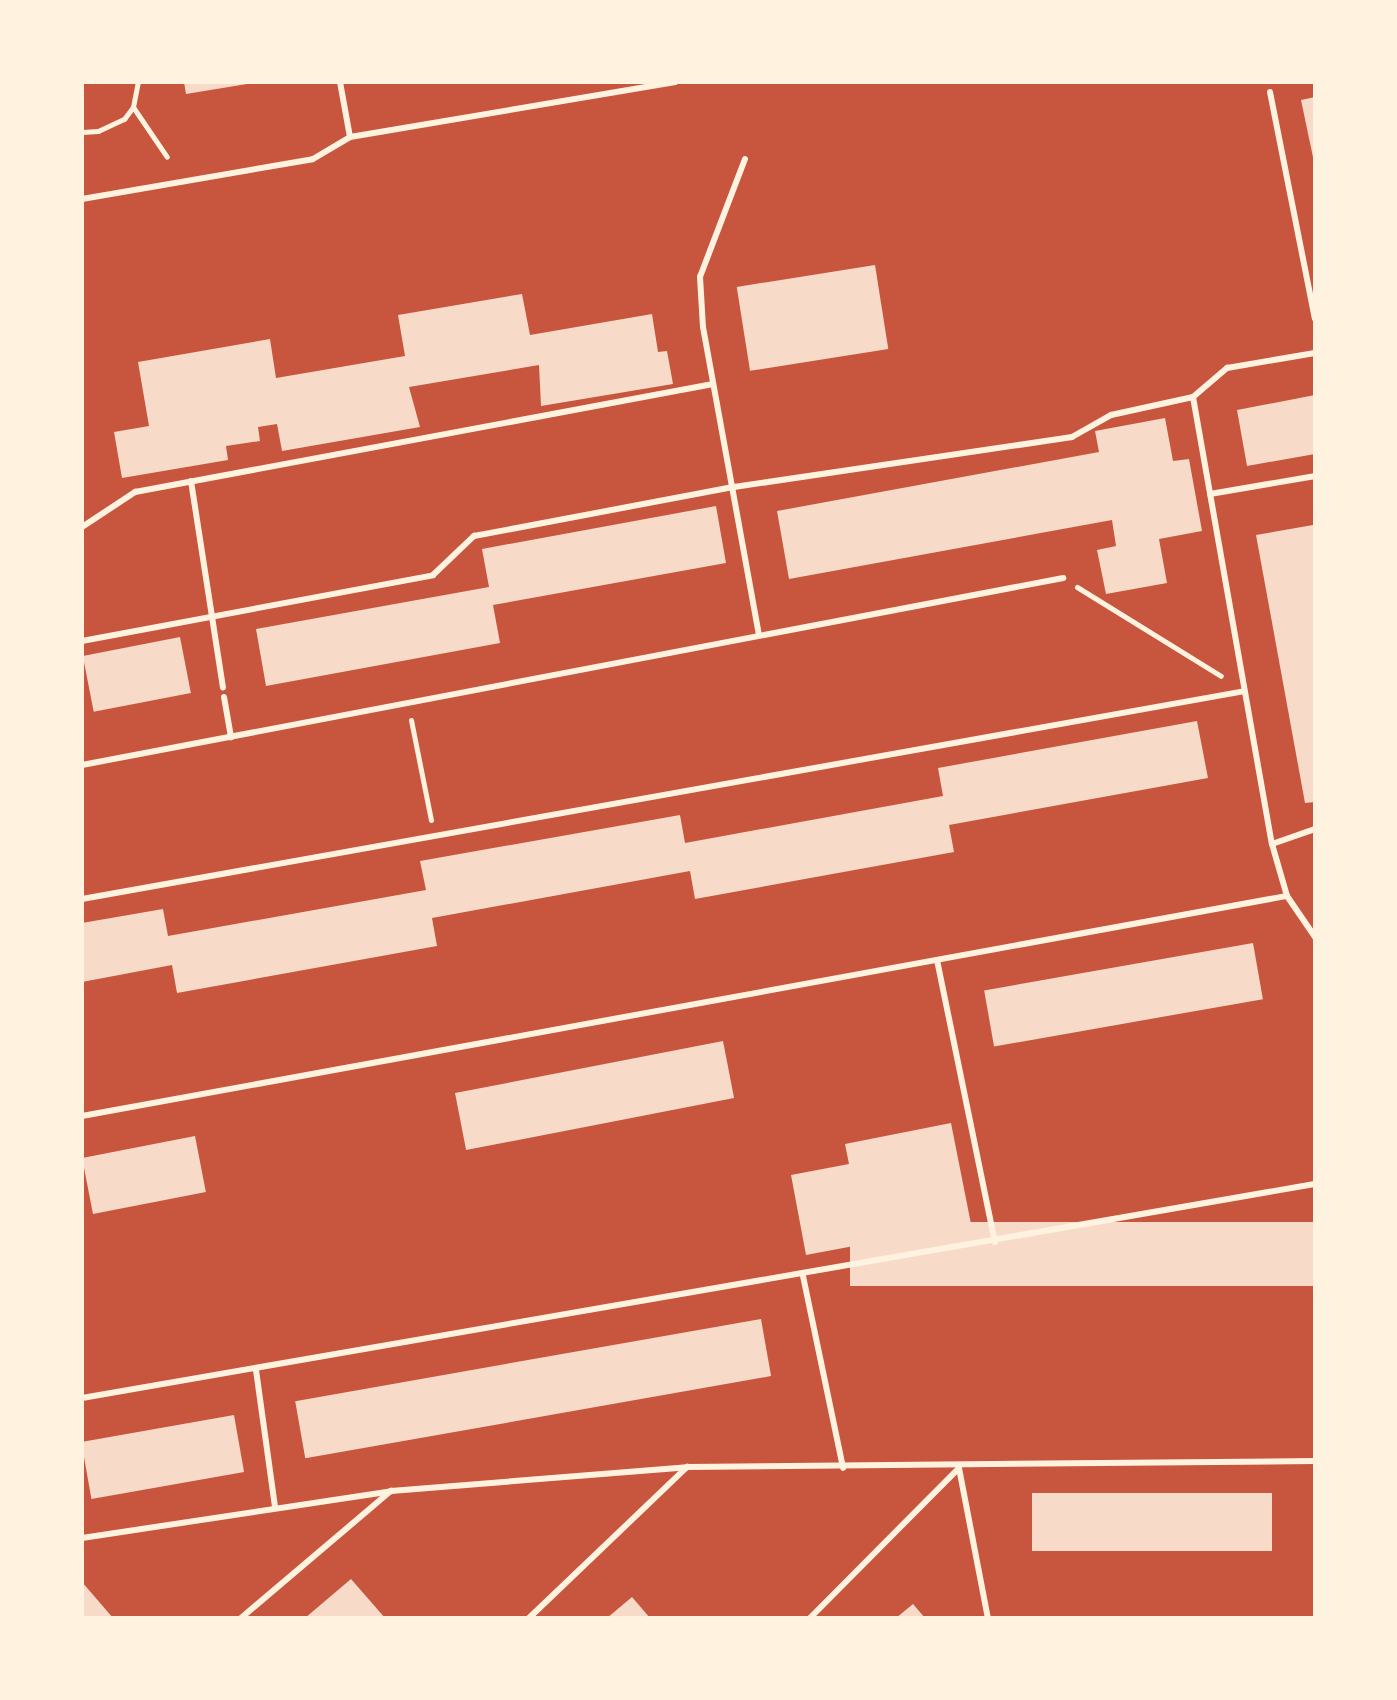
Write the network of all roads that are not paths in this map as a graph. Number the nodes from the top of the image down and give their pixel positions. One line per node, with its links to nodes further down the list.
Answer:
1 (340, 82): 4 (lane)
2 (675, 82): 4 (lane)
3 (1270, 92): 7 (lane)
4 (350, 137): 6 (lane)
5 (745, 159): 9 (lane)
6 (82, 199)
7 (1315, 314)
8 (1315, 353): 10 (lane)
9 (713, 384): 12 (lane); 13 (lane)
10 (1193, 397): 13 (lane); 14 (lane)
11 (1315, 476): 14 (lane)
12 (191, 481): 15 (lane); 17 (lane)
13 (734, 487): 17 (lane); 18 (lane)
14 (1210, 494): 21 (lane)
15 (82, 527)
16 (1063, 578): 18 (lane)
17 (212, 618): 19 (lane); 20 (lane)
18 (759, 635): 23 (lane)
19 (82, 641)
20 (223, 688)
21 (1245, 691): 26 (lane); 28 (lane)
22 (224, 697): 23 (lane)
23 (231, 737): 24 (lane)
24 (82, 765)
25 (1315, 829): 26 (lane)
26 (1272, 844): 27 (lane)
27 (1287, 896): 29 (lane); 30 (lane)
28 (82, 899)
29 (1315, 937)
30 (937, 960): 31 (lane); 33 (lane)
31 (82, 1116)
32 (1315, 1184): 33 (lane)
33 (995, 1242): 34 (lane)
34 (803, 1276): 35 (lane); 39 (lane)
35 (256, 1370): 36 (lane); 42 (lane)
36 (82, 1398)
37 (1315, 1461): 40 (lane)
38 (687, 1467): 39 (lane); 41 (lane); 45 (lane)
39 (843, 1468): 40 (lane)
40 (959, 1468): 46 (lane); 47 (lane)
41 (391, 1491): 42 (lane); 44 (lane)
42 (275, 1507): 43 (lane)
43 (82, 1538)
44 (241, 1618)
45 (529, 1618)
46 (810, 1618)
47 (988, 1618)

